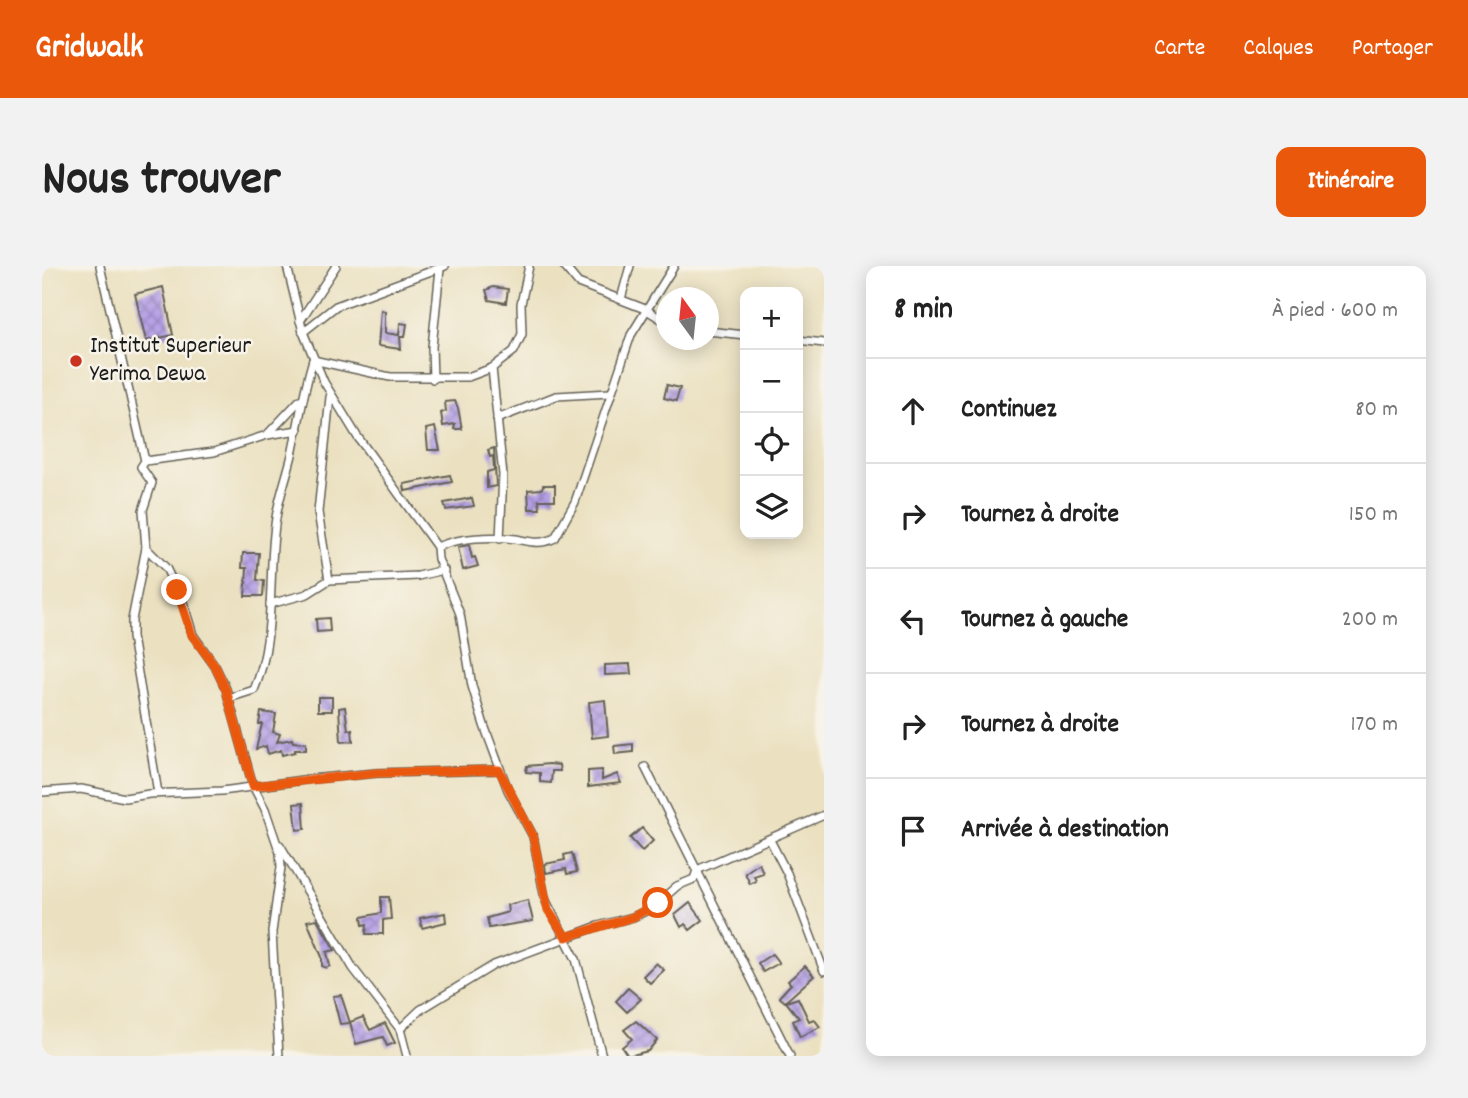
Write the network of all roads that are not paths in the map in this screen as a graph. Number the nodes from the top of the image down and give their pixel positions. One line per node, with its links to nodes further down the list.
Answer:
1 (100, 266): 27 (street)
2 (287, 266): 12 (street)
3 (336, 266): 12 (street)
4 (529, 266): 19 (street)
5 (564, 266): 9 (street)
6 (630, 266): 9 (street)
7 (674, 266): 10 (street)
8 (442, 267): 13 (street); 20 (street)
9 (621, 299): 10 (street)
10 (645, 309): 11 (street); 21 (street)
11 (656, 316)
12 (300, 321): 13 (street)
13 (303, 332): 18 (street)
14 (719, 332): 15 (street)
15 (740, 334)
16 (803, 341): 17 (street)
17 (824, 343)
18 (313, 360): 20 (street); 22 (street); 23 (street)
19 (492, 368): 20 (street); 24 (street)
20 (433, 379)
21 (610, 393): 24 (street); 28 (street)
22 (331, 394): 29 (street); 32 (street)
23 (300, 400): 25 (street); 26 (street)
24 (497, 419): 28 (street)
25 (298, 430): 26 (street); 33 (street)
26 (267, 435): 27 (street)
27 (145, 461): 30 (street)
28 (500, 539): 29 (street)
29 (437, 547): 31 (street)
30 (146, 548): 34 (street); 39 (street)
31 (443, 570): 32 (street); 36 (street)
32 (330, 580): 33 (street)
33 (270, 604): 34 (street)
34 (229, 698): 37 (street)
35 (645, 767): 43 (street)
36 (499, 770): 37 (street); 44 (street)
37 (253, 786): 39 (street); 41 (street)
38 (42, 792): 39 (street)
39 (158, 793)
40 (824, 815): 42 (street)
41 (275, 839): 46 (street); 47 (street)
42 (769, 841): 43 (street); 45 (street)
43 (697, 870): 44 (street); 50 (street)
44 (566, 937): 46 (street); 49 (street)
45 (824, 971)
46 (400, 1029): 48 (street)
47 (278, 1056)
48 (407, 1056)
49 (602, 1056)
50 (790, 1056)

